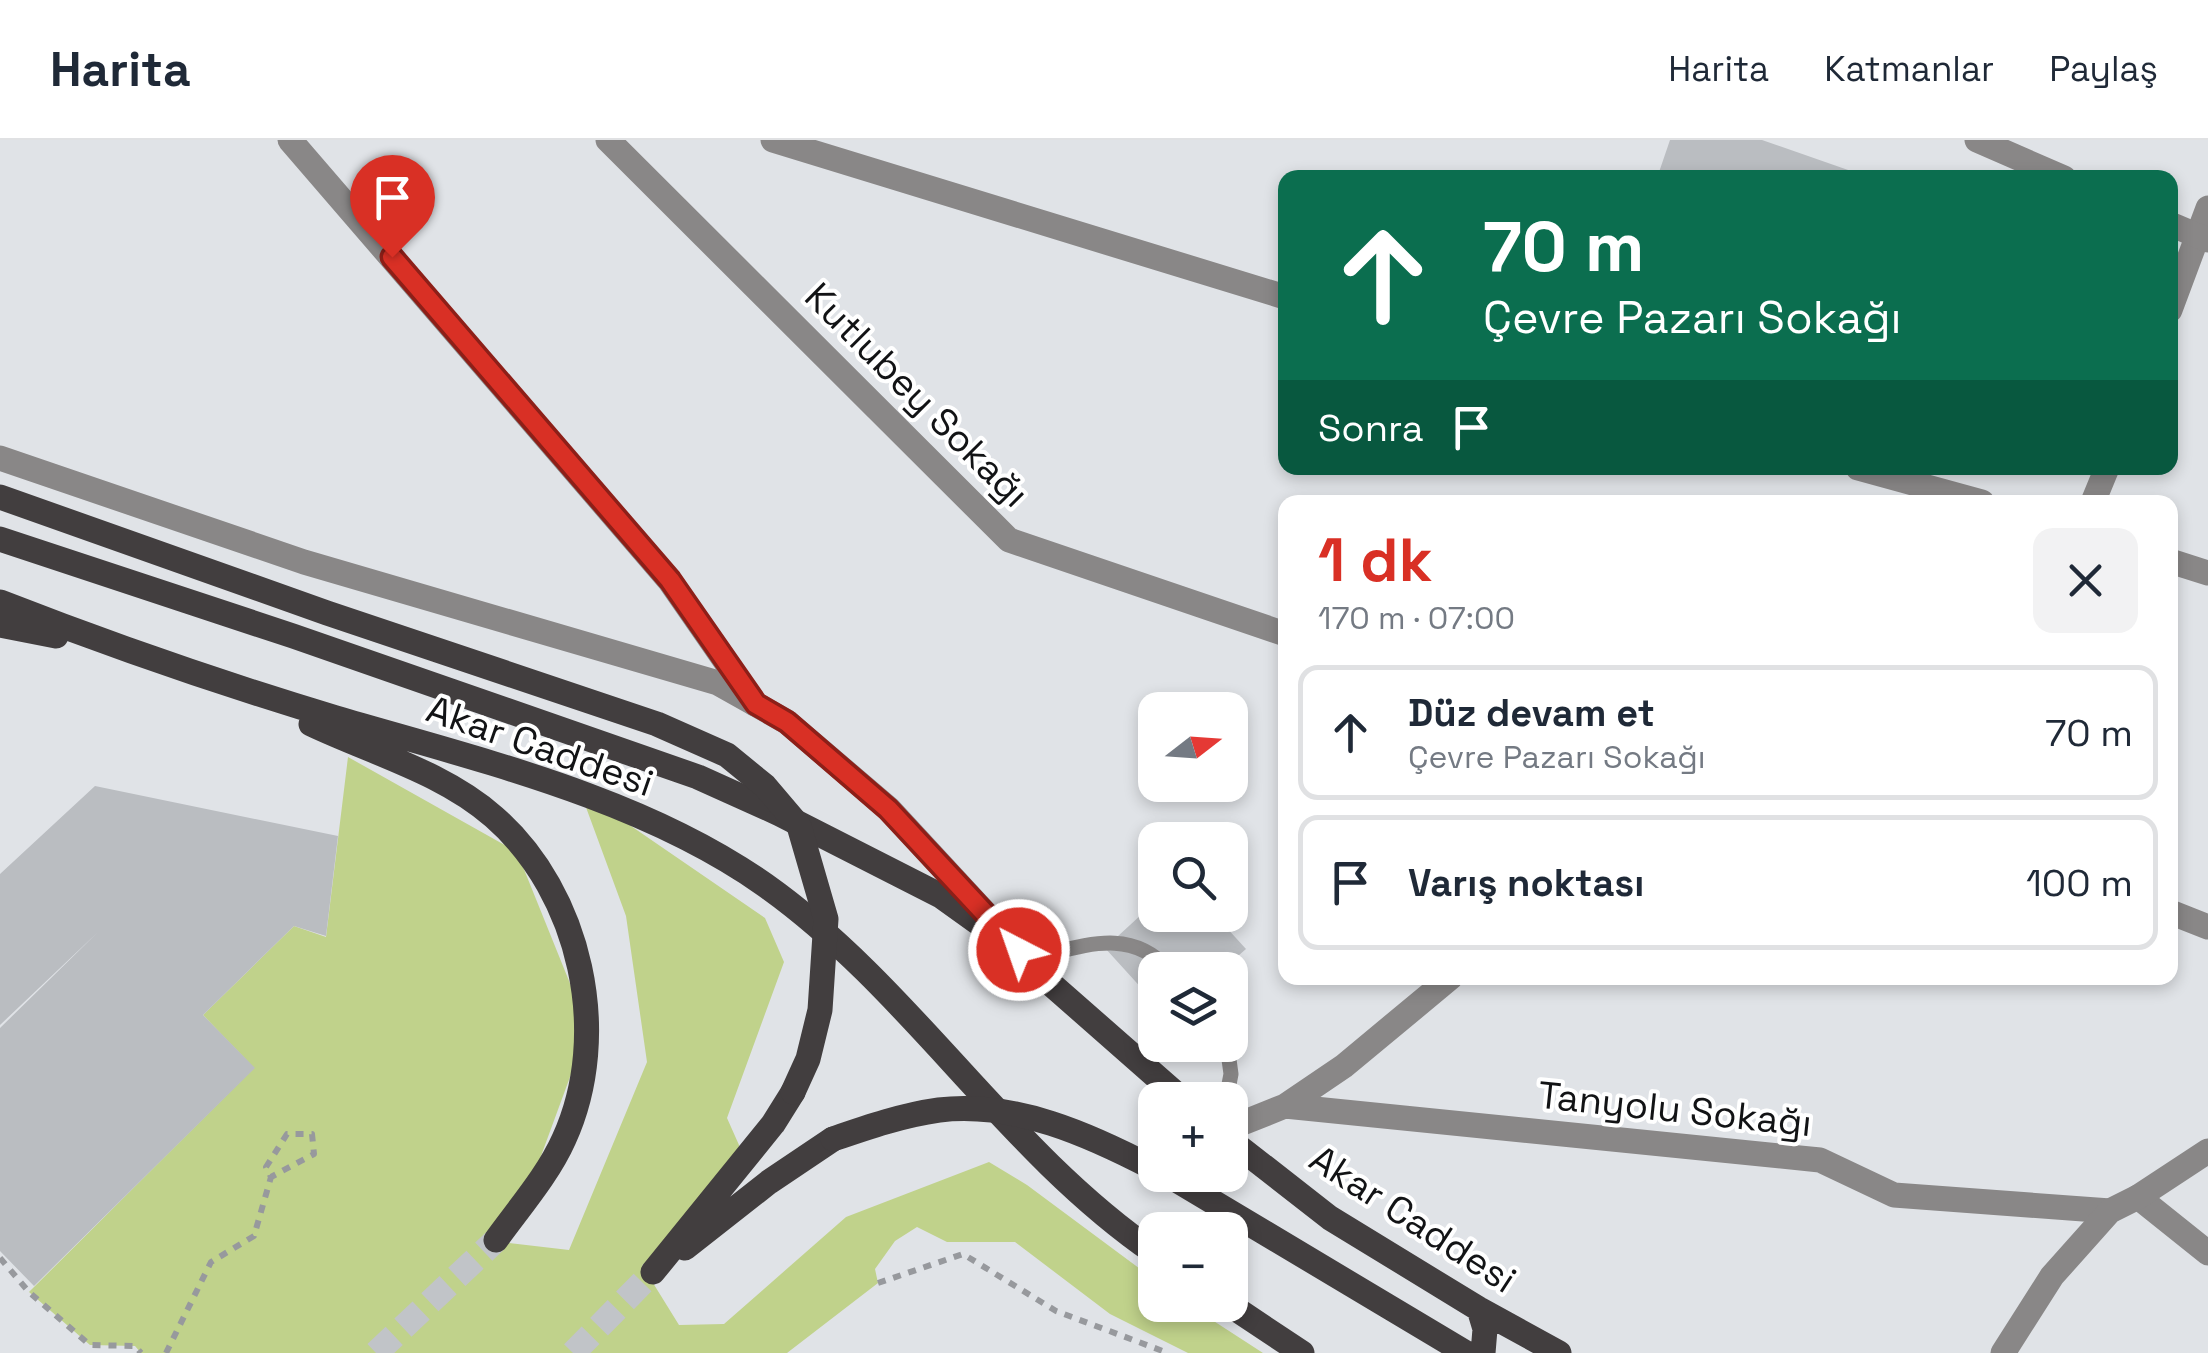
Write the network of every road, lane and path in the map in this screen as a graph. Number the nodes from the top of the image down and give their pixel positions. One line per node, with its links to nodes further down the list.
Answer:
1 (290, 140): 23 (street)
2 (608, 140): 20 (street, Kutlubey Sokağı)
3 (773, 140): 10 (street)
4 (1978, 140): 5 (street)
5 (2046, 170)
6 (2208, 208): 8 (street)
7 (2178, 227): 8 (street)
8 (2204, 238): 9 (street)
9 (2178, 293)
10 (1278, 295)
11 (0, 458): 23 (street, Akar Caddesi)
12 (1884, 475): 13 (street)
13 (1956, 495)
14 (0, 496): 34 (main road, bridge)
15 (0, 539): 27 (main road, Akar Caddesi)
16 (2178, 564): 17 (street)
17 (2208, 573)
18 (0, 602): 21 (main road, Akar Caddesi)
19 (0, 624): 21 (main road)
20 (1278, 632)
21 (106, 642): 22 (main road, Akar Caddesi)
22 (226, 683): 39 (main road, Akar Caddesi); 40 (main road)
23 (756, 704): 27 (street, Akar Caddesi)
24 (2178, 915): 25 (street)
25 (2208, 927)
26 (1144, 952): 27 (lane)
27 (1038, 973): 29 (main road, Akar Caddesi)
28 (1442, 985): 30 (street)
29 (1162, 1082)
30 (1285, 1106): 31 (street); 38 (street, Tanyolu Sokağı)
31 (1248, 1121)
32 (2208, 1151): 37 (street)
33 (1248, 1154): 44 (main road, Akar Caddesi)
34 (1138, 1160)
35 (270, 1177): 35 (path); 48 (path)
36 (1196, 1192): 51 (main road)
37 (2138, 1197): 38 (street); 41 (street)
38 (2110, 1210): 54 (street)
39 (1138, 1239)
40 (496, 1240)
41 (2208, 1253)
42 (0, 1258): 47 (path)
43 (878, 1283): 49 (path)
44 (1479, 1309): 52 (main road); 53 (main road, Akar Caddesi)
45 (1248, 1317): 46 (main road)
46 (1296, 1349): 50 (main road)
47 (141, 1353)
48 (166, 1353)
49 (1168, 1353)
50 (1314, 1353)
51 (1466, 1353)
52 (1482, 1353)
53 (1560, 1353)
54 (2003, 1353)

